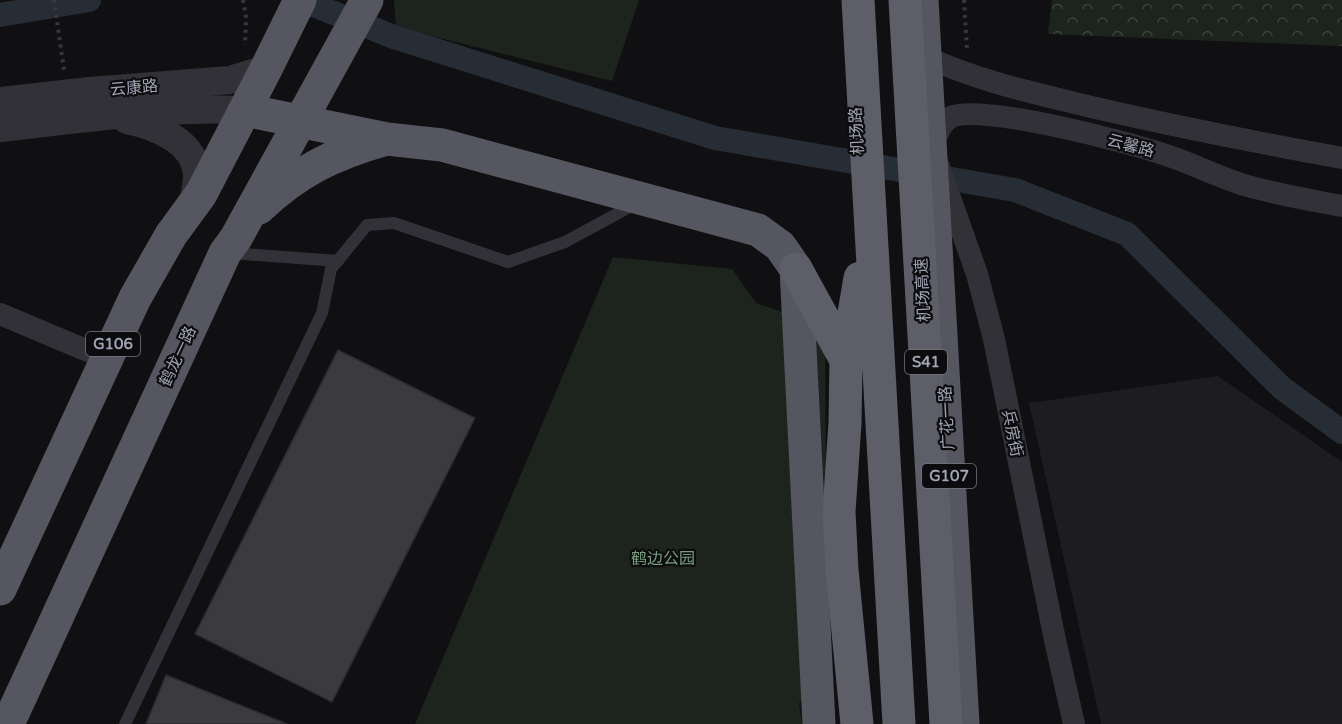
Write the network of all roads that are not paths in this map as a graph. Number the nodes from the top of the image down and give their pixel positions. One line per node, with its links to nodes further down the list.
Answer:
1 (848, 0): 23 (highway, 机场路)
2 (858, 0): 34 (highway)
3 (905, 0): 35 (highway, 机场高速 / S41)
4 (922, 0): 7 (highway, G107)
5 (365, 4): 12 (highway, 鹤龙一路)
6 (293, 14): 8 (highway, G106)
7 (926, 57): 15 (highway, G107); 16 (street, 云馨路)
8 (267, 69): 9 (street, 云康路); 10 (highway, G106)
9 (0, 101)
10 (245, 110): 11 (street, 云康路); 12 (highway); 18 (highway, G106)
11 (107, 116): 13 (street, 云康路); 18 (street)
12 (301, 120): 14 (highway); 21 (highway, 鹤龙一路)
13 (0, 128)
14 (387, 139): 17 (highway); 21 (highway)
15 (932, 148): 19 (street, 云馨路); 20 (highway, 广花一路 / G107)
16 (1342, 158)
17 (642, 200): 22 (lane); 24 (highway)
18 (193, 205): 26 (highway, G106)
19 (1342, 206)
20 (949, 226): 36 (highway, 广花一路 / G107); 37 (street, 兵房街)
21 (230, 245): 22 (lane); 29 (highway, 鹤龙一路)
22 (338, 261): 30 (lane)
23 (863, 261): 27 (highway); 33 (highway)
24 (796, 269): 27 (highway); 31 (highway)
25 (0, 314): 26 (street)
26 (107, 358): 28 (highway, G106)
27 (846, 360): 32 (highway)
28 (0, 589)
29 (8, 724)
30 (124, 724)
31 (819, 724)
32 (856, 724)
33 (890, 724)
34 (899, 724)
35 (946, 724)
36 (963, 724)
37 (1074, 724)

